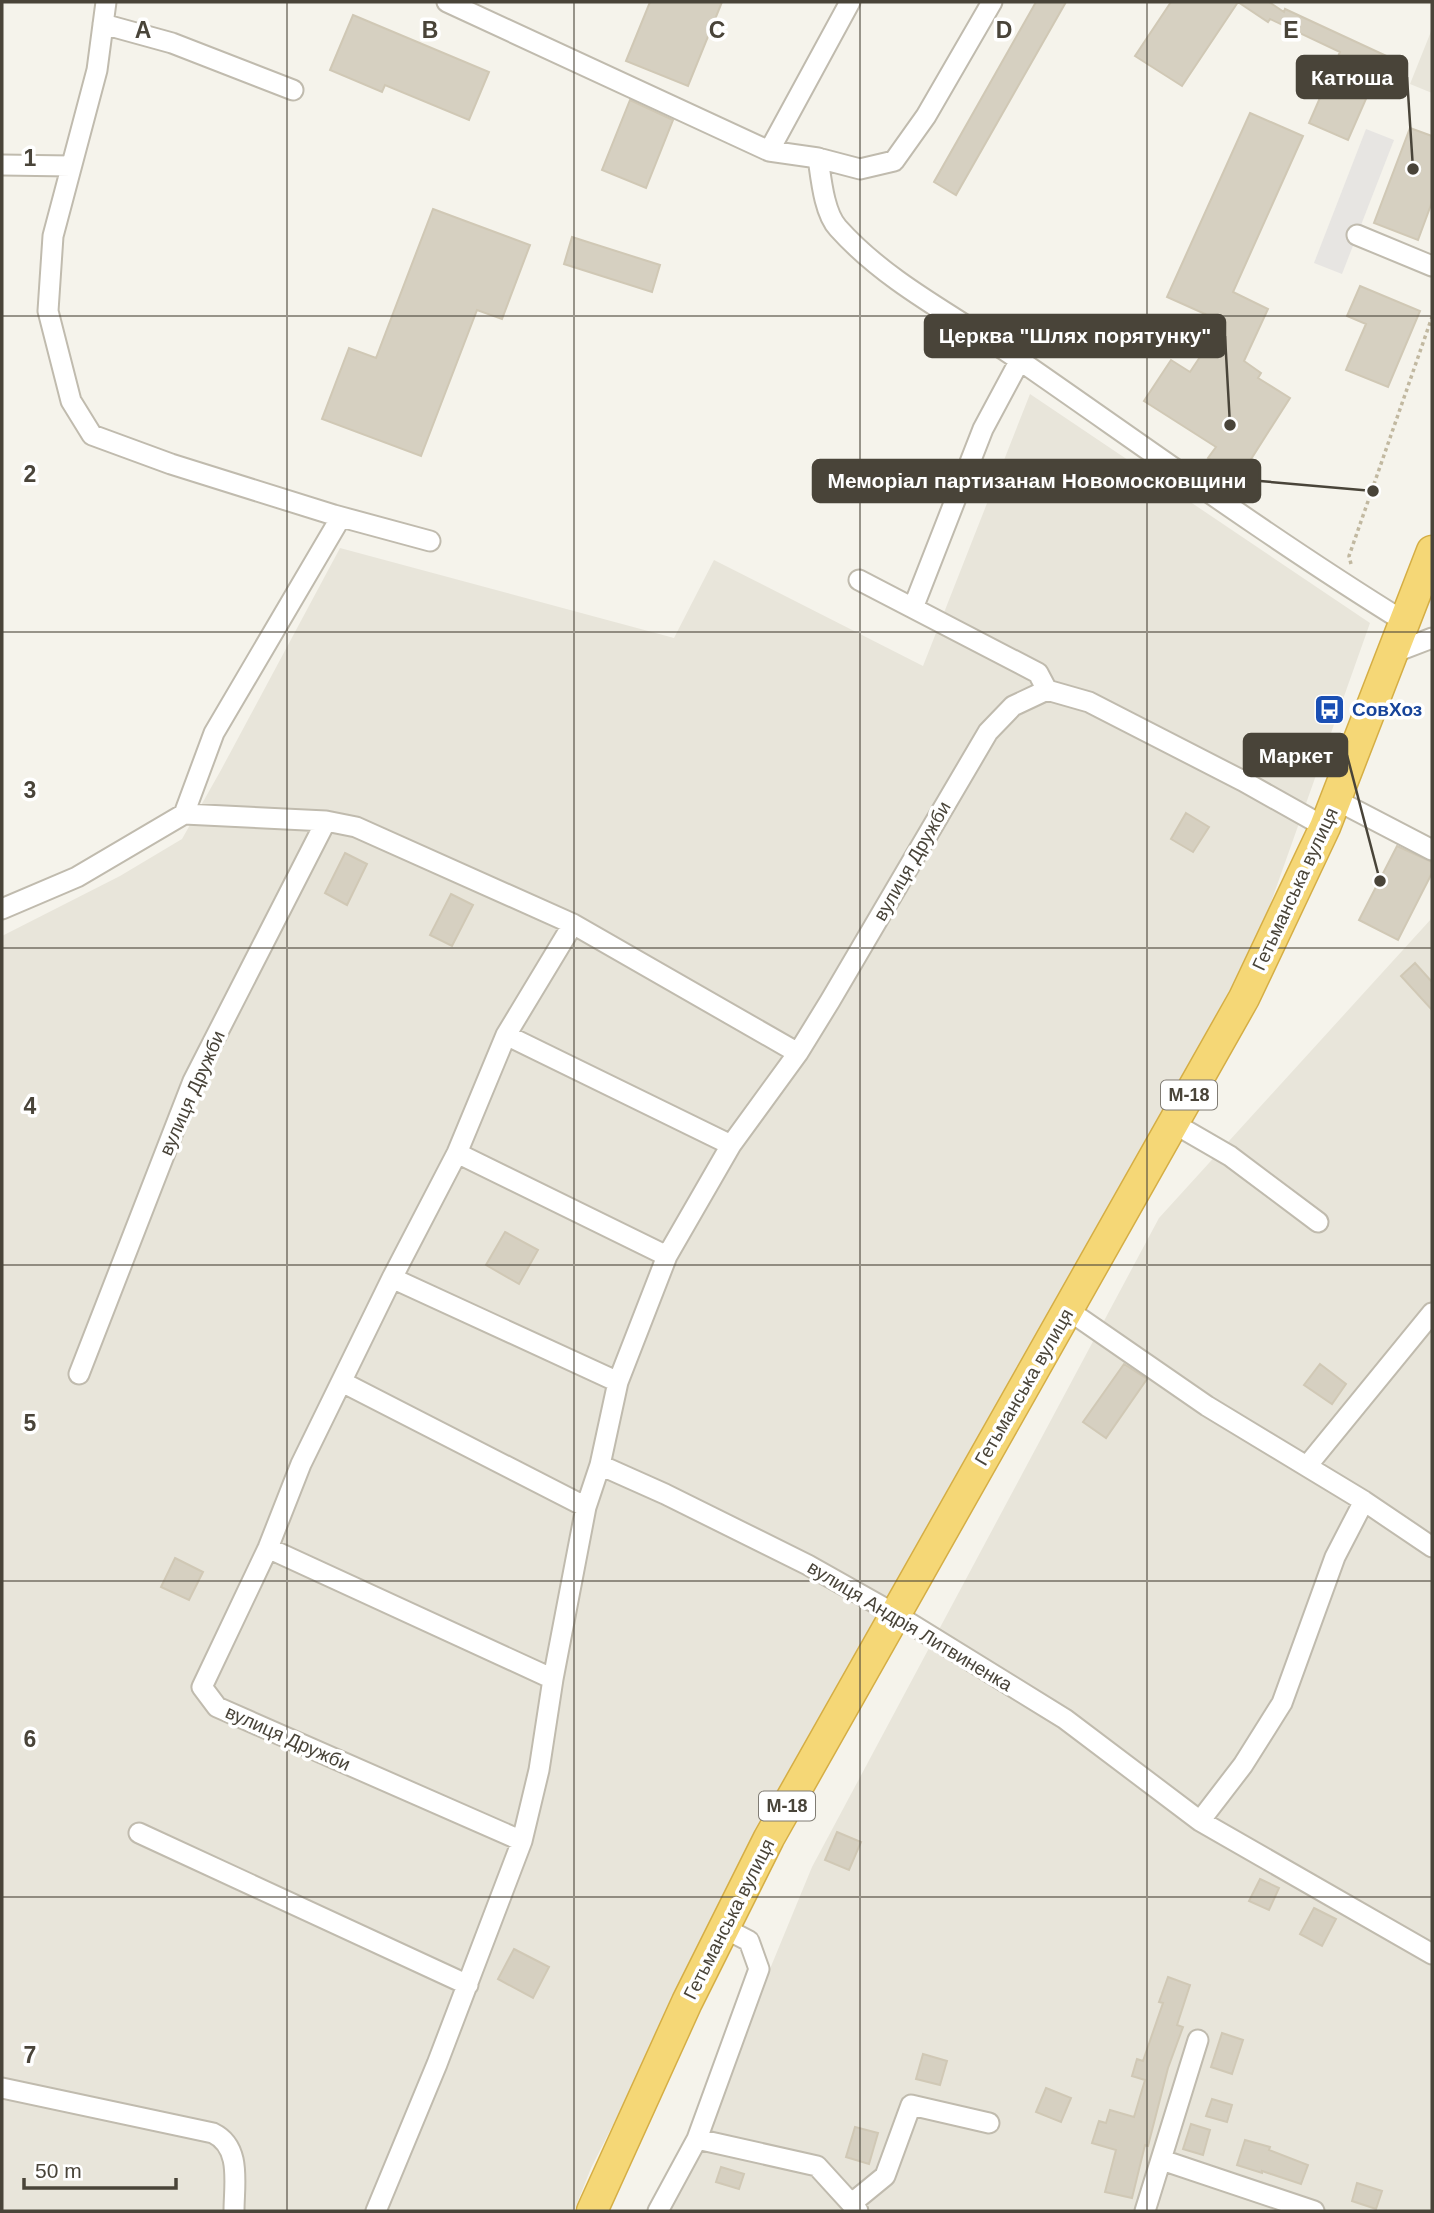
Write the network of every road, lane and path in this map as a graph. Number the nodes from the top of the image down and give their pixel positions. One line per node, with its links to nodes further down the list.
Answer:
1 (106, 2): 5 (street)
2 (447, 2): 7 (street)
3 (850, 2): 7 (street)
4 (992, 2): 8 (street)
5 (103, 24): 6 (street); 10 (street)
6 (293, 90)
7 (769, 151): 8 (street)
8 (818, 158): 14 (street)
9 (2, 165): 10 (street)
10 (71, 166): 15 (street)
11 (1357, 235): 12 (street)
12 (1432, 266)
13 (1432, 317): 19 (path)
14 (1020, 360): 19 (street); 20 (street)
15 (341, 517): 16 (street); 26 (street)
16 (430, 541)
17 (1432, 551): 21 (highway, Гетьманська вулиця / М-18)
18 (859, 580): 20 (street)
19 (1359, 593): 21 (street)
20 (913, 608): 24 (street)
21 (1405, 622): 23 (highway, Гетьманська вулиця / М-18)
22 (1432, 638): 23 (street)
23 (1393, 653): 25 (highway, Гетьманська вулиця / М-18)
24 (1046, 690): 25 (street); 32 (street, вулиця Дружби)
25 (1331, 813): 28 (street); 33 (highway, Гетьманська вулиця / М-18)
26 (184, 814): 27 (street); 29 (street)
27 (326, 821): 30 (street); 41 (street, вулиця Дружби)
28 (1432, 850)
29 (2, 909)
30 (573, 924): 31 (street, вулиця Дружби); 32 (street)
31 (506, 1035): 34 (street); 35 (street, вулиця Дружби)
32 (798, 1053): 34 (street, вулиця Дружби)
33 (1172, 1123): 36 (street); 39 (highway, Гетьманська вулиця / М-18)
34 (731, 1145): 37 (street, вулиця Дружби)
35 (457, 1153): 37 (street); 38 (street, вулиця Дружби)
36 (1318, 1222)
37 (667, 1256): 43 (street, вулиця Дружби)
38 (392, 1278): 42 (street, вулиця Дружби); 43 (street)
39 (1068, 1310): 45 (street); 50 (highway, Гетьманська вулиця / М-18)
40 (1432, 1313): 45 (street)
41 (79, 1374)
42 (342, 1382): 47 (street); 49 (street, вулиця Дружби)
43 (618, 1382): 44 (street, вулиця Дружби)
44 (600, 1465): 47 (street, вулиця Дружби); 50 (street, вулиця Андрія Литвиненка)
45 (1307, 1466): 46 (street)
46 (1364, 1502): 48 (street); 52 (street)
47 (586, 1507): 51 (street, вулиця Дружби)
48 (1432, 1547)
49 (268, 1548): 51 (street); 54 (street, вулиця Дружби)
50 (895, 1614): 52 (street, вулиця Андрія Литвиненка); 55 (highway, Гетьманська вулиця / М-18)
51 (554, 1679): 54 (street, вулиця Дружби)
52 (1200, 1821): 56 (street, вулиця Андрія Литвиненка)
53 (139, 1833): 57 (street)
54 (522, 1841): 57 (street, вулиця Дружби)
55 (724, 1928): 61 (street); 66 (highway, Гетьманська вулиця / М-18)
56 (1432, 1954)
57 (468, 1985): 65 (street, вулиця Дружби)
58 (1198, 2040): 62 (street)
59 (2, 2088): 64 (street)
60 (989, 2123): 63 (street)
61 (696, 2139): 63 (street); 67 (street)
62 (1162, 2160): 68 (street); 69 (street)
63 (855, 2207)
64 (234, 2211)
65 (376, 2211)
66 (592, 2211)
67 (658, 2211)
68 (1145, 2211)
69 (1314, 2211)

